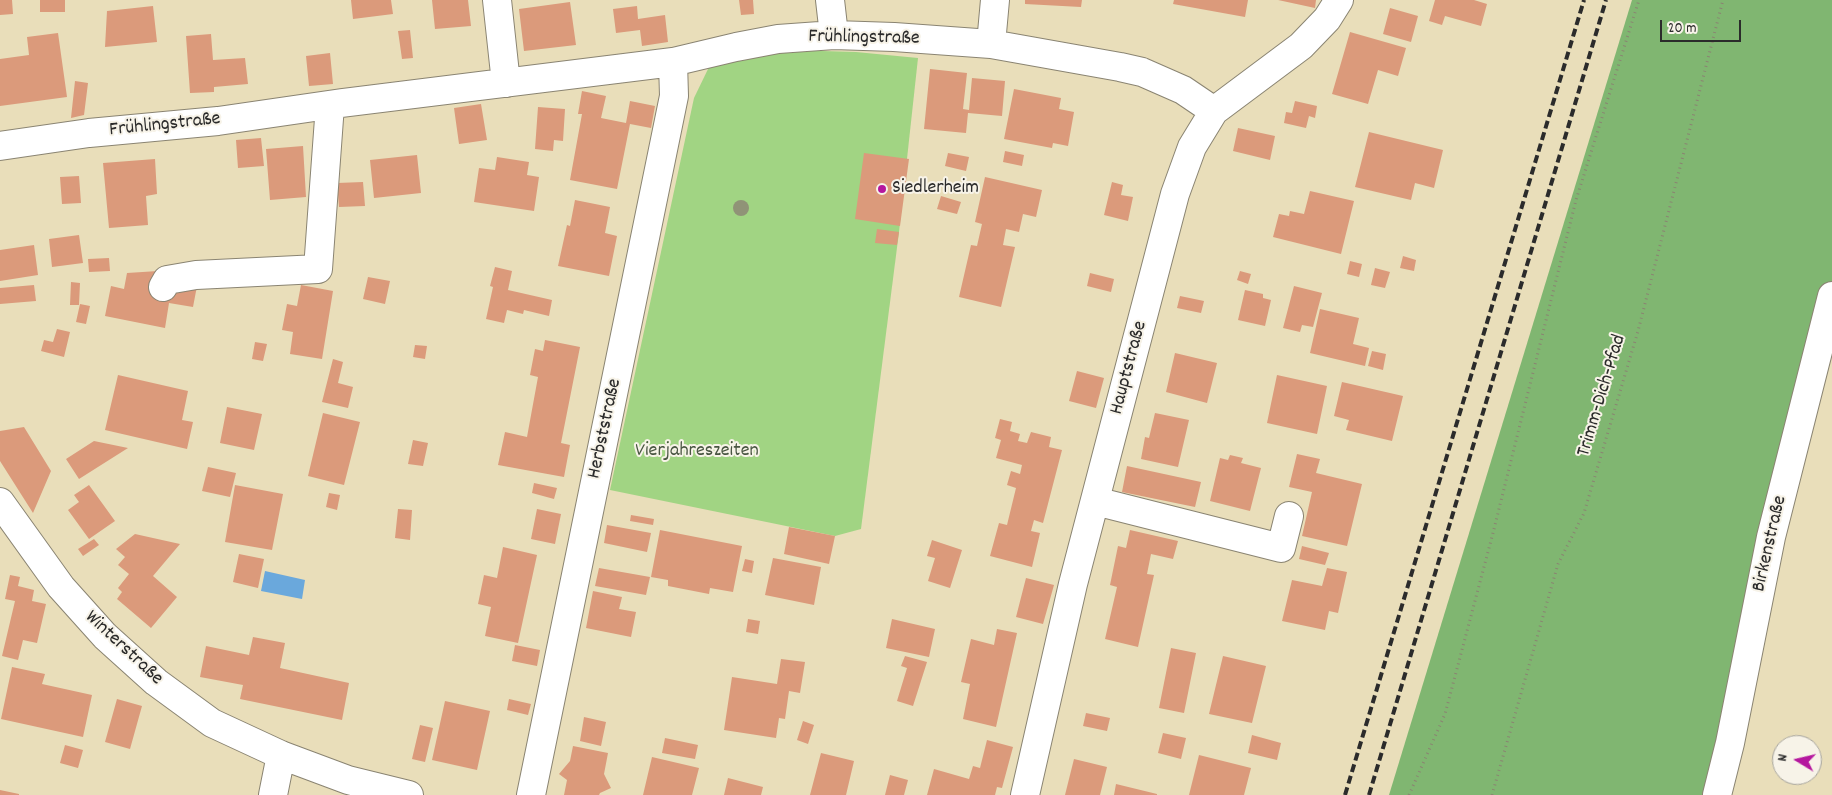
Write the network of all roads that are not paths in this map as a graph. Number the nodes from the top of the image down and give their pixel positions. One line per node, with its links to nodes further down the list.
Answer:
1 (497, 0): 8 (street)
2 (830, 0): 5 (street)
3 (995, 0): 6 (street)
4 (1339, 0): 10 (street, Hauptstraße)
5 (834, 35): 6 (street, Frühlingstraße); 7 (street, Frühlingstraße)
6 (991, 44): 10 (street, Frühlingstraße)
7 (673, 62): 8 (street, Frühlingstraße); 20 (street, Herbststraße)
8 (506, 83): 9 (street, Frühlingstraße)
9 (330, 105): 11 (street, Frühlingstraße); 12 (street)
10 (1214, 111): 14 (street, Hauptstraße)
11 (0, 146)
12 (163, 287)
13 (1832, 296): 22 (street, Birkenstraße)
14 (1095, 501): 16 (street); 21 (street, Hauptstraße)
15 (0, 504): 17 (street, Winterstraße)
16 (1289, 516)
17 (281, 755): 18 (street); 19 (street, Winterstraße)
18 (273, 795)
19 (409, 795)
20 (531, 795)
21 (1025, 795)
22 (1717, 795)

